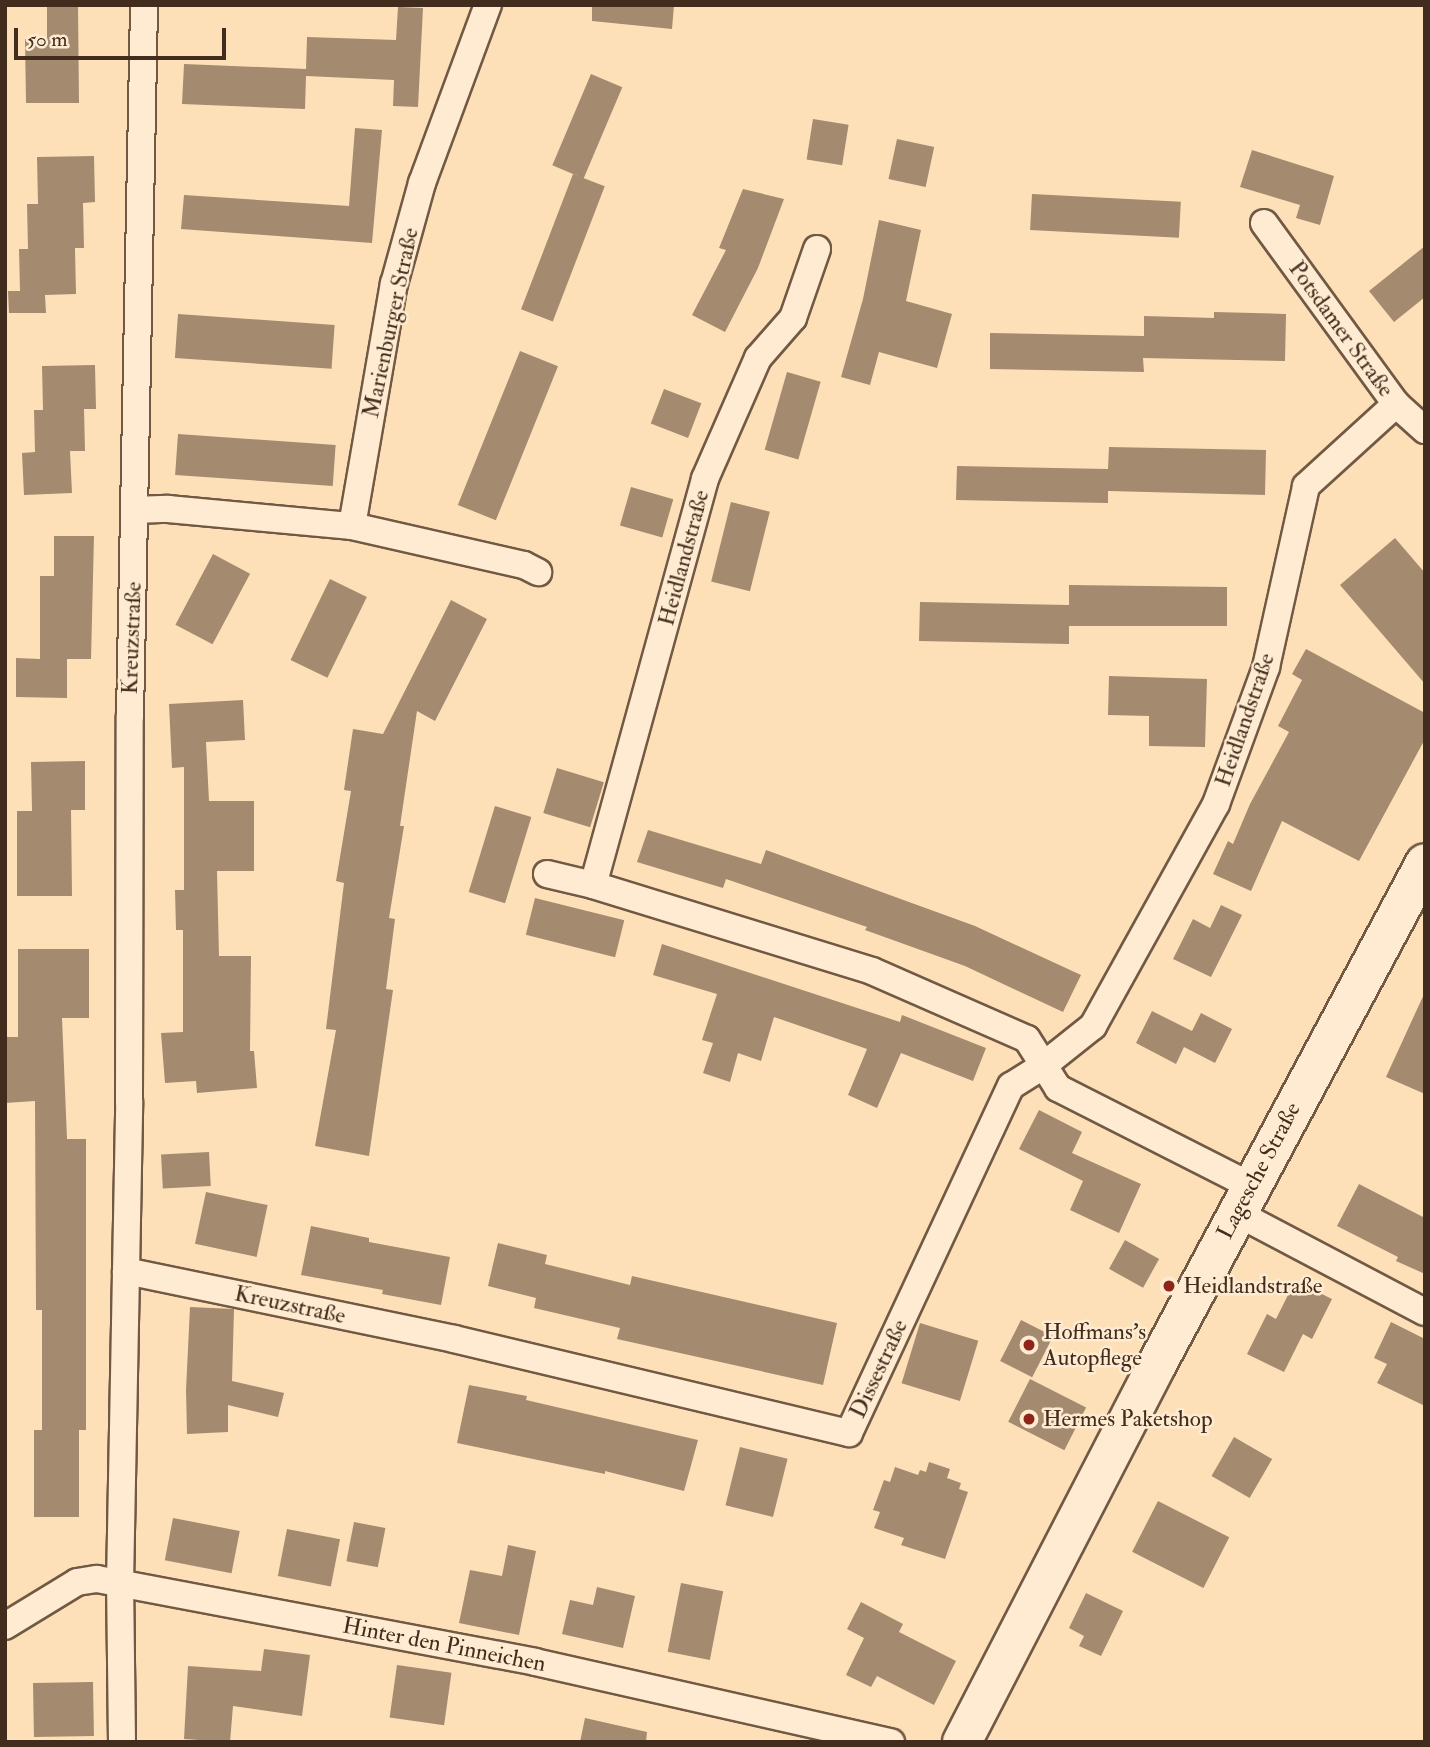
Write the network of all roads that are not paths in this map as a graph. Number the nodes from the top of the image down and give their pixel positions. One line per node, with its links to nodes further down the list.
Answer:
1 (144, 5): 7 (street, Kreuzstraße)
2 (488, 5): 8 (street, Marienburger Straße)
3 (1264, 222): 5 (street, Potsdamer Straße)
4 (817, 249): 12 (street, Heidlandstraße)
5 (1396, 404): 6 (street, Potsdamer Straße); 13 (street, Heidlandstraße)
6 (1425, 430)
7 (134, 510): 8 (street); 15 (street, Kreuzstraße)
8 (352, 526): 9 (street)
9 (538, 572)
10 (1425, 863): 14 (street, Lagesche Straße)
11 (547, 874): 12 (street)
12 (593, 885): 13 (street)
13 (1044, 1065): 14 (street); 17 (street, Dissestraße)
14 (1244, 1200): 16 (street); 22 (street, Lagesche Straße)
15 (126, 1271): 17 (street, Kreuzstraße); 18 (street, Kreuzstraße)
16 (1425, 1312)
17 (454, 1339)
18 (120, 1584): 19 (street, Hinter den Pinneichen); 20 (street, Kreuzstraße); 21 (street, Hinter den Pinneichen)
19 (5, 1626)
20 (122, 1742)
21 (891, 1742)
22 (962, 1742)

